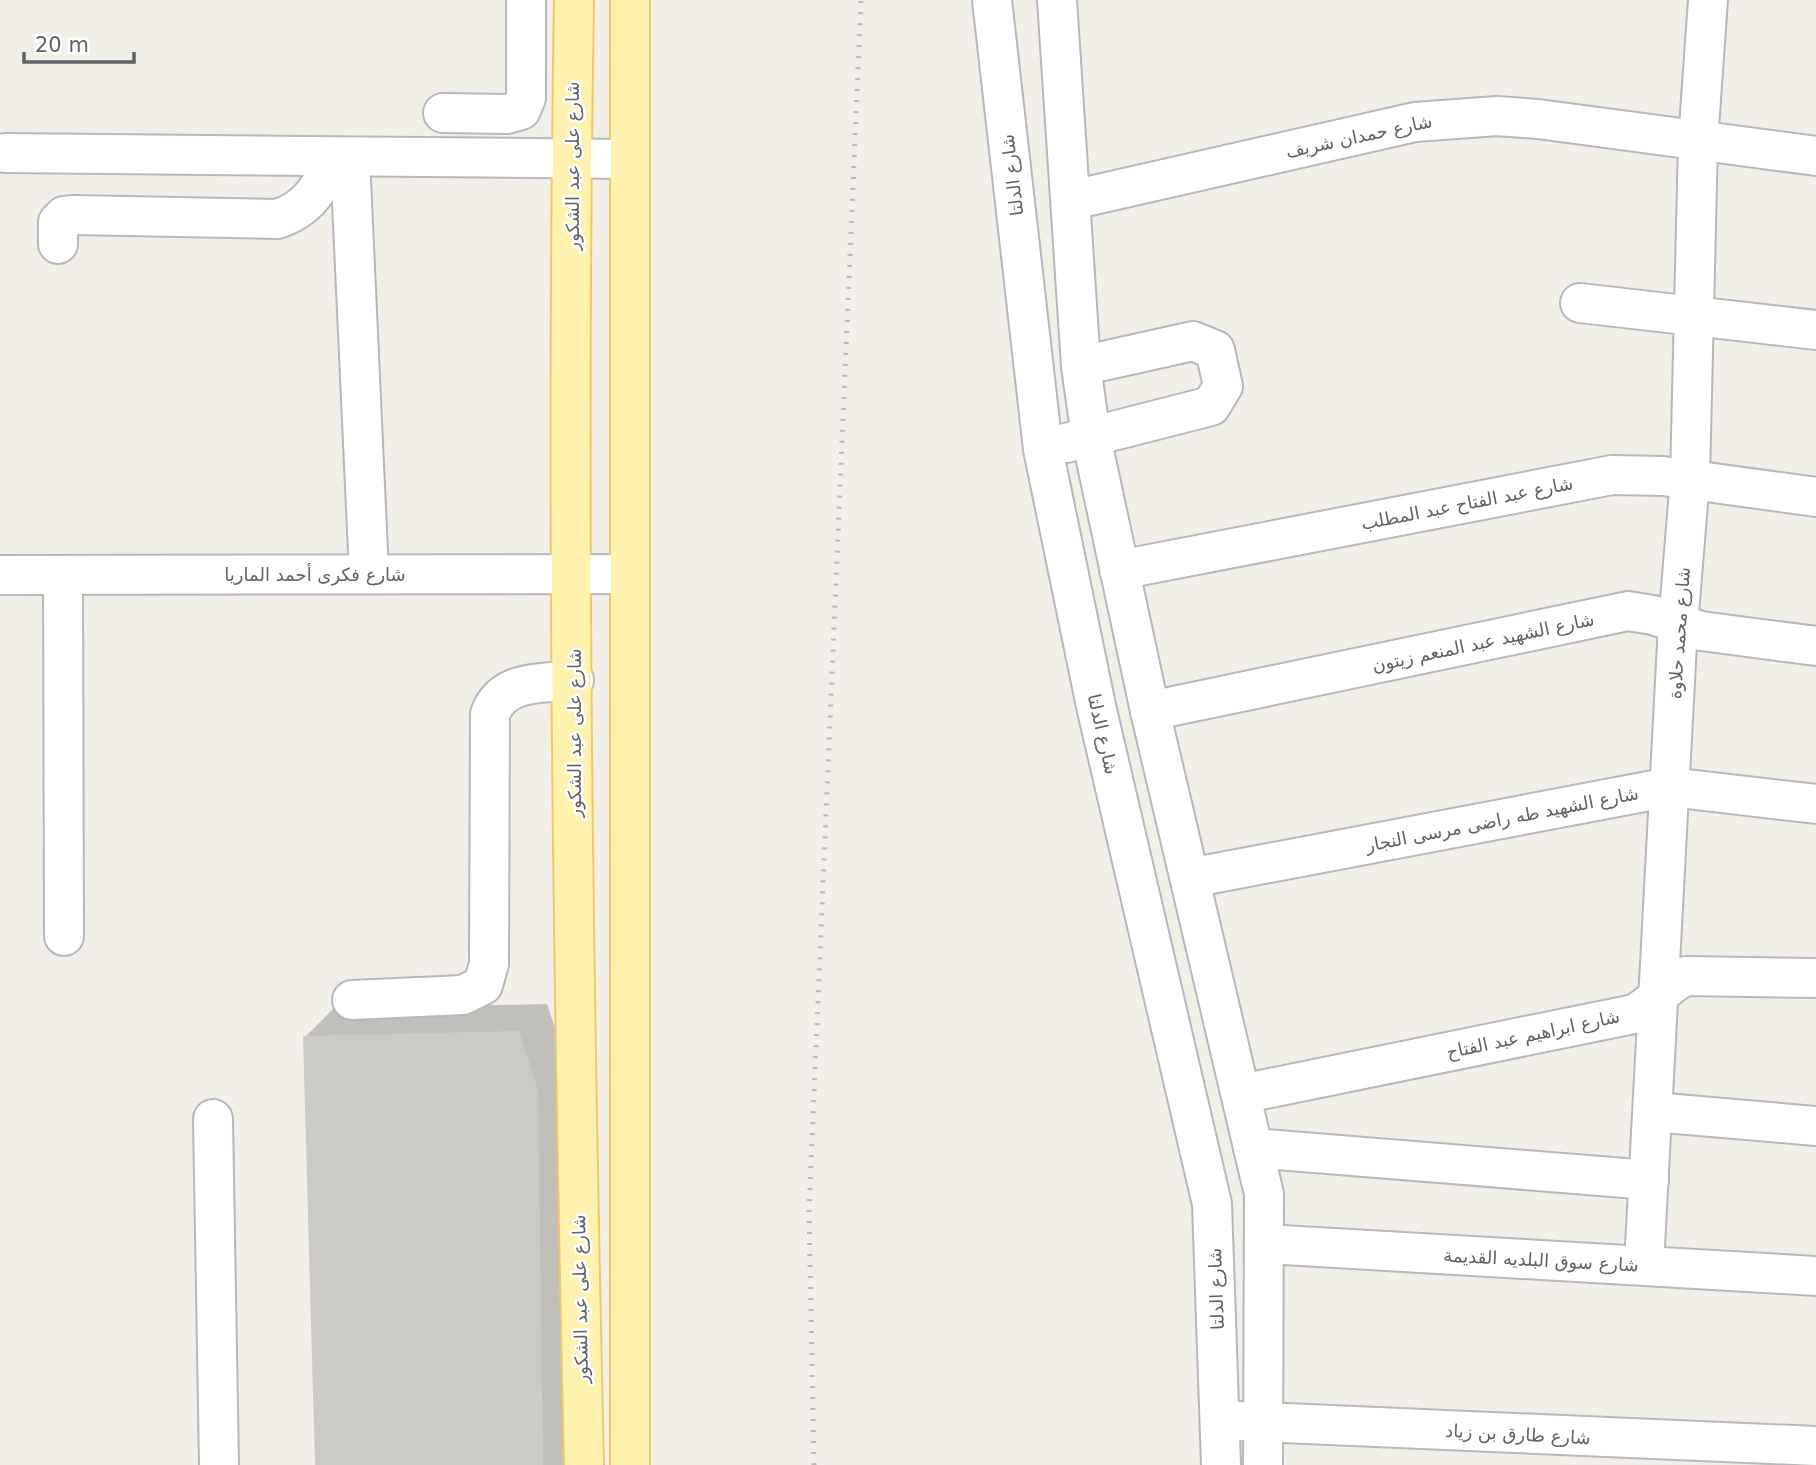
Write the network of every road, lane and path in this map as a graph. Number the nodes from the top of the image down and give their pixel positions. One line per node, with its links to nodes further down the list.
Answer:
1 (526, 0): 8 (street)
2 (574, 0): 15 (main road, شارع على عبد الشكور)
3 (630, 0): 13 (main road)
4 (992, 0): 17 (street, شارع الدلتا)
5 (1057, 0): 16 (street)
6 (1708, 0): 9 (street, شارع محمد حلاوة)
7 (443, 113): 8 (street)
8 (494, 114): 14 (street)
9 (1698, 141): 11 (street, شارع حمدان شريف); 16 (street, شارع حمدان شريف); 20 (street, شارع محمد حلاوة)
10 (5, 153): 12 (street)
11 (1816, 156)
12 (342, 157): 14 (street); 18 (street); 29 (street)
13 (629, 159): 15 (street); 31 (main road)
14 (494, 160): 15 (street)
15 (571, 160): 30 (main road, شارع على عبد الشكور)
16 (1073, 216): 17 (street, شارع حمدان شريف); 22 (street)
17 (1021, 242): 23 (street, شارع الدلتا)
18 (58, 244)
19 (1580, 303): 20 (street)
20 (1692, 316): 21 (street); 26 (street, شارع محمد حلاوة)
21 (1816, 330)
22 (1081, 374): 23 (street); 24 (street); 24 (street)
23 (1036, 391): 25 (street, شارع الدلتا)
24 (1091, 437): 25 (street); 28 (street)
25 (1043, 449): 54 (street, شارع الدلتا)
26 (1690, 479): 27 (street, شارع عبد الفتاح عبد المطلب); 28 (street, شارع عبد الفتاح عبد المطلب); 34 (street, شارع محمد حلاوة)
27 (1816, 497)
28 (1119, 570): 37 (street)
29 (369, 574): 30 (street, شارع فكرى أحمد الماريا); 33 (street, شارع فكرى أحمد الماريا)
30 (573, 574): 31 (street, شارع فكرى أحمد الماريا); 36 (main road, شارع على عبد الشكور)
31 (629, 574): 60 (main road)
32 (0, 575): 33 (street, شارع فكرى أحمد الماريا)
33 (63, 575): 41 (street)
34 (1678, 625): 35 (street, شارع الشهيد عبد المنعم زيتون); 37 (street, شارع الشهيد عبد المنعم زيتون); 38 (street, شارع محمد حلاوة)
35 (1816, 646)
36 (574, 680): 44 (street); 59 (main road, شارع على عبد الشكور)
37 (1150, 711): 40 (street)
38 (1670, 787): 39 (street, شارع الشهيد طه راضى مرسى النجار); 40 (street, شارع الشهيد طه راضى مرسى النجار); 43 (street, شارع محمد حلاوة)
39 (1816, 804)
40 (1190, 878): 45 (street)
41 (64, 936)
42 (1816, 978): 43 (street, شارع ابراهيم عبد الفتاح)
43 (1659, 996): 45 (street, شارع ابراهيم عبد الفتاح); 46 (street, شارع محمد حلاوة)
44 (352, 1000)
45 (1241, 1094): 49 (street)
46 (1653, 1112): 48 (street); 50 (street, شارع محمد حلاوة)
47 (213, 1119): 58 (street)
48 (1816, 1126)
49 (1253, 1148): 50 (street); 51 (street)
50 (1649, 1180): 52 (street, شارع محمد حلاوة)
51 (1266, 1244): 52 (street, شارع سوق البلديه القديمة); 55 (street)
52 (1644, 1265): 53 (street, شارع سوق البلديه القديمة)
53 (1816, 1276)
54 (1221, 1421): 55 (street, شارع طارق بن زياد); 61 (street, شارع الدلتا)
55 (1264, 1421): 57 (street, شارع طارق بن زياد); 62 (street)
56 (1816, 1446): 57 (street, شارع طارق بن زياد)
57 (1607, 1451)
58 (219, 1465)
59 (584, 1465)
60 (629, 1465)
61 (1221, 1465)
62 (1263, 1465)

